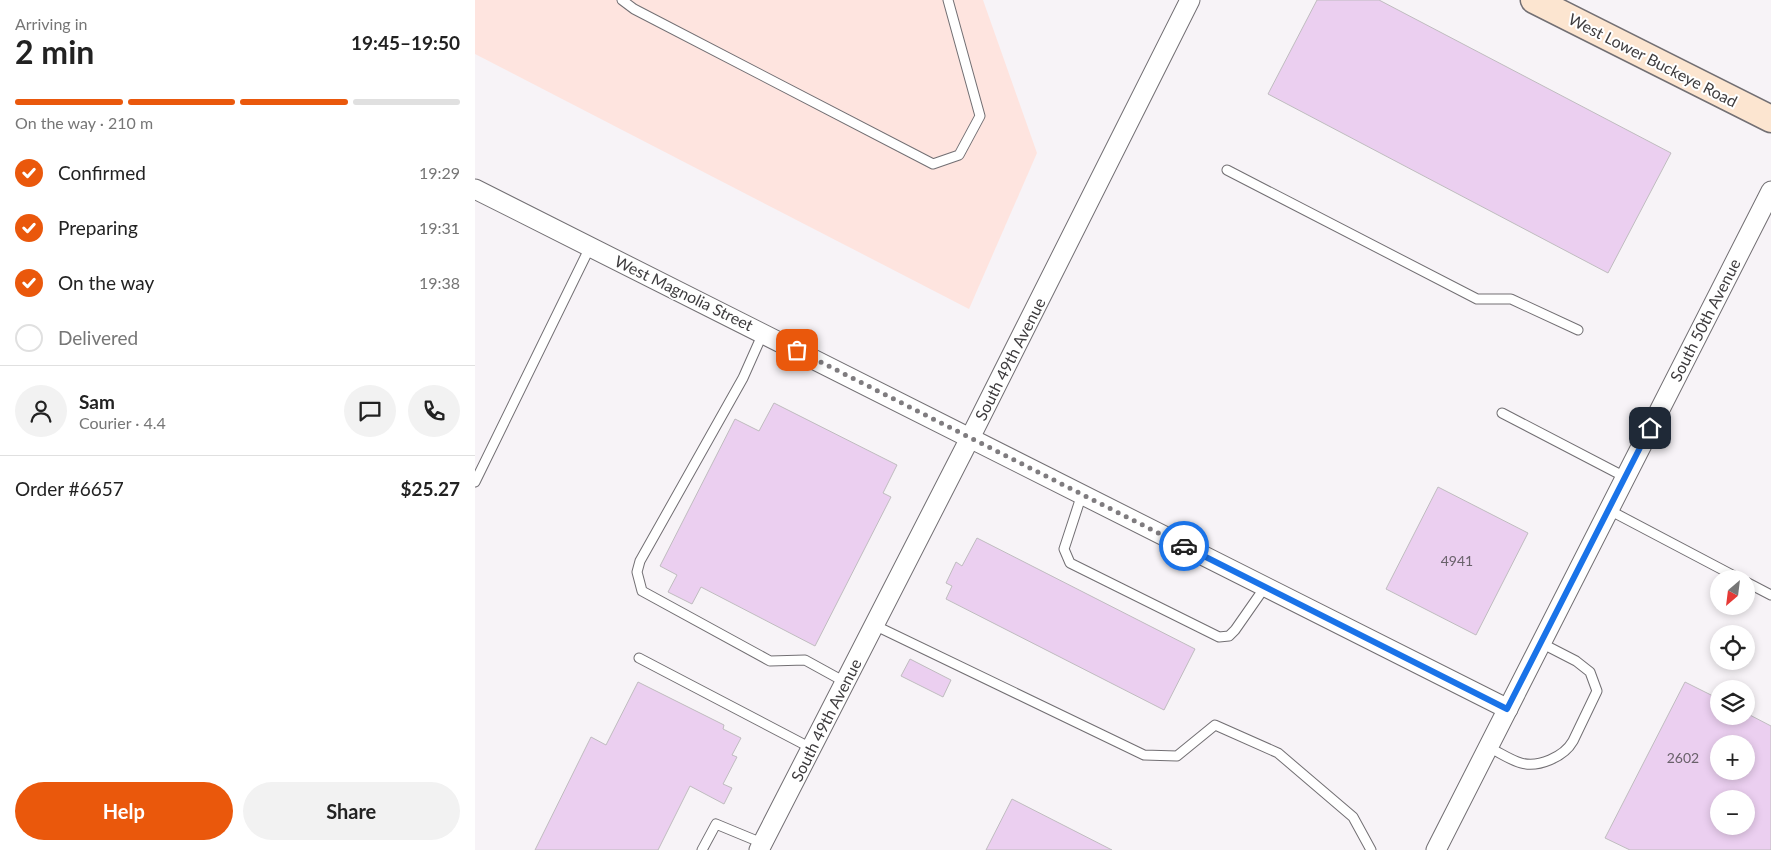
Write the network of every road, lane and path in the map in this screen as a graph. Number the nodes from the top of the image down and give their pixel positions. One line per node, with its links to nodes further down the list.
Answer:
1 (622, 0): 2 (lane)
2 (948, 0)
3 (1190, 0): 13 (street, South 49th Avenue)
4 (1545, 2): 5 (main road, West Lower Buckeye Road)
5 (1771, 120)
6 (1227, 170): 10 (lane)
7 (475, 188): 9 (street, West Magnolia Street)
8 (1771, 191): 14 (street, South 50th Avenue)
9 (590, 246): 11 (street, West Magnolia Street); 15 (lane)
10 (1578, 330)
11 (763, 332): 13 (street, West Magnolia Street); 25 (lane)
12 (1502, 413): 14 (lane)
13 (970, 438): 16 (street, West Magnolia Street); 22 (street, South 49th Avenue)
14 (1625, 477): 17 (street, South 50th Avenue)
15 (475, 482)
16 (1082, 494): 19 (street, West Magnolia Street); 19 (lane)
17 (1609, 510): 18 (lane); 23 (street, South 50th Avenue)
18 (1723, 570)
19 (1265, 587): 26 (street, West Magnolia Street)
20 (1755, 587): 21 (lane)
21 (1771, 595)
22 (874, 625): 25 (street, South 49th Avenue); 31 (lane)
23 (1541, 643): 26 (street, South 50th Avenue); 27 (lane)
24 (639, 658): 28 (lane)
25 (845, 682): 28 (street, South 49th Avenue)
26 (1507, 709): 27 (street, South 50th Avenue)
27 (1488, 747): 32 (street, South 50th Avenue)
28 (811, 748): 29 (street, South 49th Avenue)
29 (760, 846): 30 (lane)
30 (703, 850)
31 (1371, 850)
32 (1436, 850)

